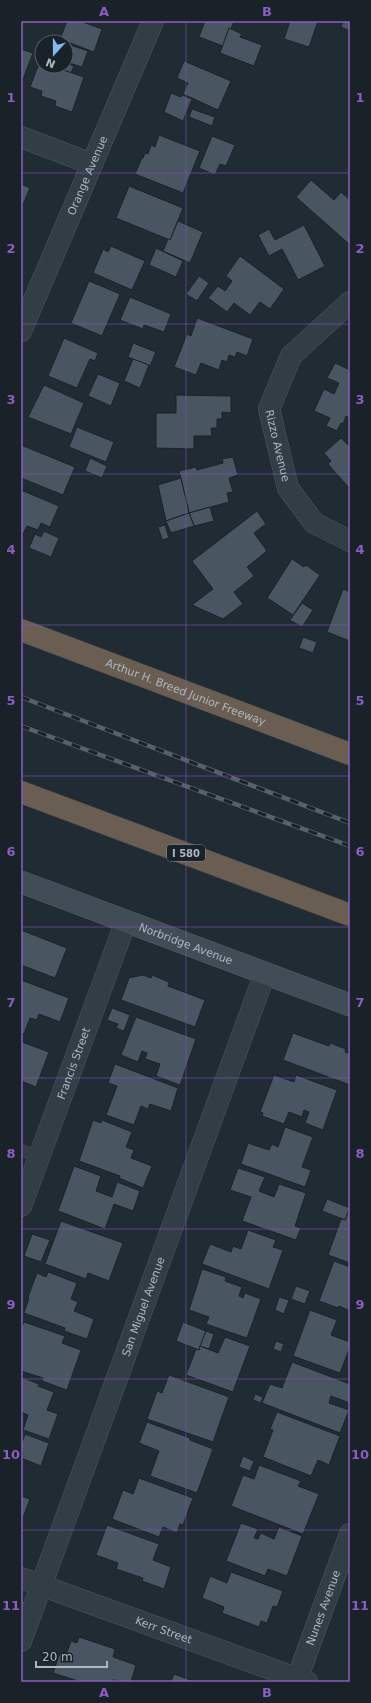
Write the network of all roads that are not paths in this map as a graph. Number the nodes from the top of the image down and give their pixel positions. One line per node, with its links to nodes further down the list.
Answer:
1 (153, 21): 3 (street, Orange Avenue)
2 (21, 137): 3 (street)
3 (92, 164): 5 (street, Orange Avenue)
4 (350, 302): 6 (street, Rizzo Avenue)
5 (21, 330)
6 (350, 541)
7 (21, 630): 8 (highway, Arthur H. Breed Junior Freeway)
8 (350, 754)
9 (21, 792): 11 (highway, I 580)
10 (21, 882): 12 (street, Norbridge Avenue)
11 (350, 915)
12 (126, 921): 13 (street, Norbridge Avenue); 15 (street, Francis Street)
13 (265, 973): 14 (street, Norbridge Avenue); 19 (street, San Miguel Avenue)
14 (350, 1005)
15 (30, 1153): 16 (street, Francis Street)
16 (21, 1206)
17 (350, 1534): 21 (street, Nunes Avenue)
18 (21, 1578): 19 (street, Kerr Street)
19 (41, 1586): 20 (street, San Miguel Avenue); 21 (street, Kerr Street)
20 (21, 1641)
21 (300, 1681)

